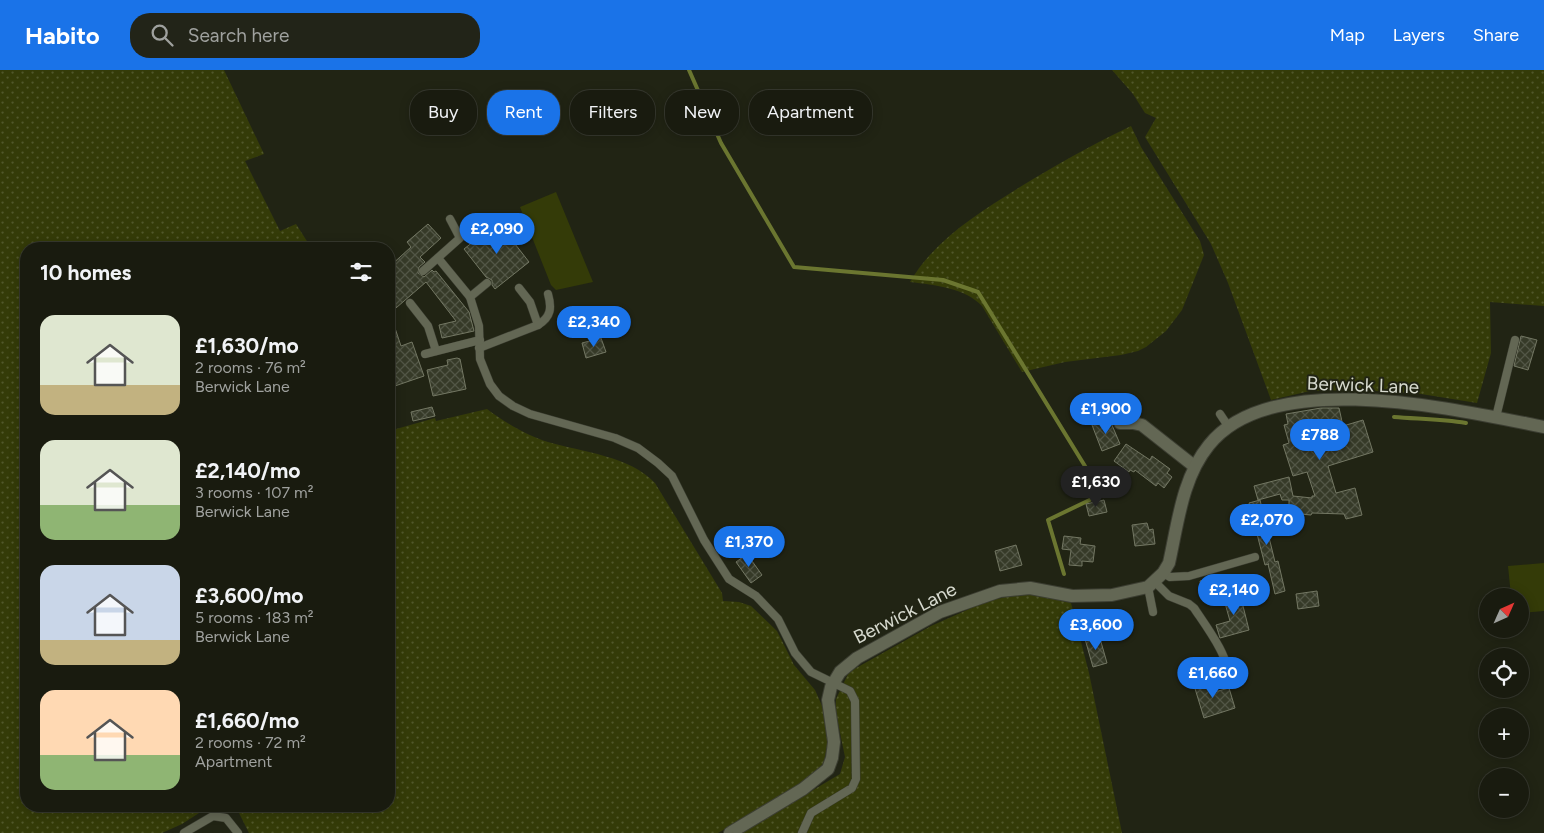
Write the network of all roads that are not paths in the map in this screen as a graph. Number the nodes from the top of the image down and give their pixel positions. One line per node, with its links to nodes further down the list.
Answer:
1 (450, 219): 2 (lane)
2 (438, 258): 3 (lane); 7 (lane)
3 (423, 271)
4 (487, 283): 7 (lane)
5 (519, 288): 9 (lane)
6 (548, 294): 9 (lane)
7 (470, 297): 11 (lane)
8 (410, 302): 12 (lane)
9 (538, 325): 11 (lane)
10 (1515, 340): 15 (lane)
11 (479, 344): 12 (lane); 23 (lane)
12 (436, 351): 13 (lane)
13 (425, 354)
14 (1220, 414): 17 (lane)
15 (1496, 417): 17 (street, Berwick Lane); 18 (street, Berwick Lane)
16 (1120, 423): 19 (street)
17 (1228, 426): 19 (street, Berwick Lane)
18 (1544, 427)
19 (1194, 466): 21 (street, Berwick Lane)
20 (1256, 557): 21 (lane)
21 (1156, 580): 22 (lane); 23 (street, Berwick Lane); 24 (lane)
22 (1153, 612)
23 (834, 682): 27 (street, Berwick Lane); 28 (lane)
24 (1218, 685)
25 (184, 833): 26 (lane)
26 (238, 833)
27 (730, 833)
28 (802, 833)

